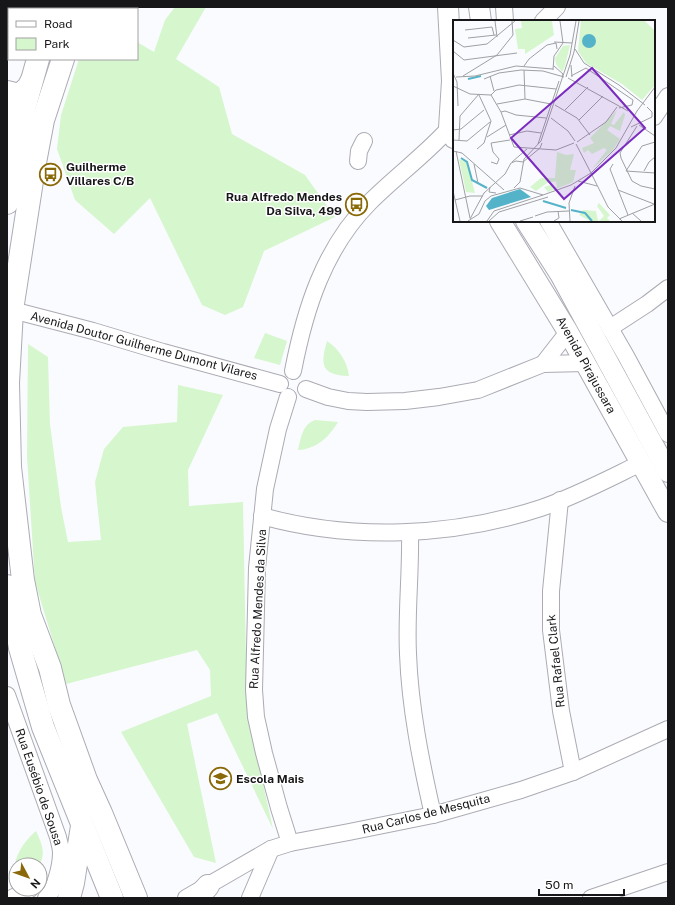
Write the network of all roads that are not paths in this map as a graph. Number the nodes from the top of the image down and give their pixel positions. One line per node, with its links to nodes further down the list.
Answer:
1 (448, 7): 14 (main road)
2 (480, 7): 5 (main road)
3 (504, 7): 6 (street)
4 (557, 7): 7 (street)
5 (481, 20)
6 (505, 20)
7 (544, 20)
8 (63, 60): 19 (highway)
9 (35, 69): 10 (main road); 15 (highway)
10 (7, 91)
11 (668, 96): 13 (street)
12 (7, 108): 15 (main road)
13 (655, 116)
14 (453, 132): 31 (street)
15 (19, 141): 18 (highway)
16 (364, 141): 17 (street)
17 (358, 161)
18 (10, 174): 20 (highway)
19 (30, 190): 21 (main road); 26 (highway)
20 (7, 203)
21 (7, 208)
22 (501, 222): 28 (main road, Avenida Pirajussara)
23 (527, 222): 36 (main road, Avenida Pirajussara)
24 (549, 222): 27 (street)
25 (668, 288): 27 (street)
26 (9, 309): 33 (street, Avenida Doutor Guilherme Dumont Vilares); 49 (highway)
27 (610, 328): 34 (street)
28 (568, 332): 29 (main road, Avenida Pirajussara); 30 (street)
29 (586, 363): 30 (street); 35 (main road, Avenida Pirajussara)
30 (543, 364): 32 (street)
31 (293, 371): 32 (street); 33 (street)
32 (306, 389): 33 (street)
33 (284, 390): 39 (street, Rua Alfredo Mendes da Silva)
34 (668, 434)
35 (641, 463): 37 (street); 38 (main road, Avenida Pirajussara)
36 (668, 472)
37 (560, 500): 40 (street); 44 (street, Rua Rafael Clark)
38 (668, 512)
39 (262, 516): 40 (street); 47 (street, Rua Alfredo Mendes da Silva)
40 (410, 532): 45 (street)
41 (7, 586): 46 (highway)
42 (7, 695): 51 (street, Rua Eusébio de Sousa)
43 (668, 729): 44 (street, Rua Carlos de Mesquita)
44 (573, 772): 45 (street, Rua Carlos de Mesquita)
45 (433, 815): 47 (street, Rua Carlos de Mesquita)
46 (82, 825): 53 (highway); 56 (highway)
47 (290, 843): 48 (street, Rua Carlos de Mesquita)
48 (271, 849): 52 (street, Rua Carlos de Mesquita); 58 (street)
49 (125, 870): 53 (highway); 55 (highway)
50 (668, 872): 59 (street)
51 (48, 882): 54 (street, Rua Eusébio de Sousa)
52 (202, 892): 57 (street, Rua Carlos de Mesquita)
53 (105, 894)
54 (48, 896)
55 (141, 896)
56 (69, 898)
57 (186, 898)
58 (250, 898)
59 (591, 898)

